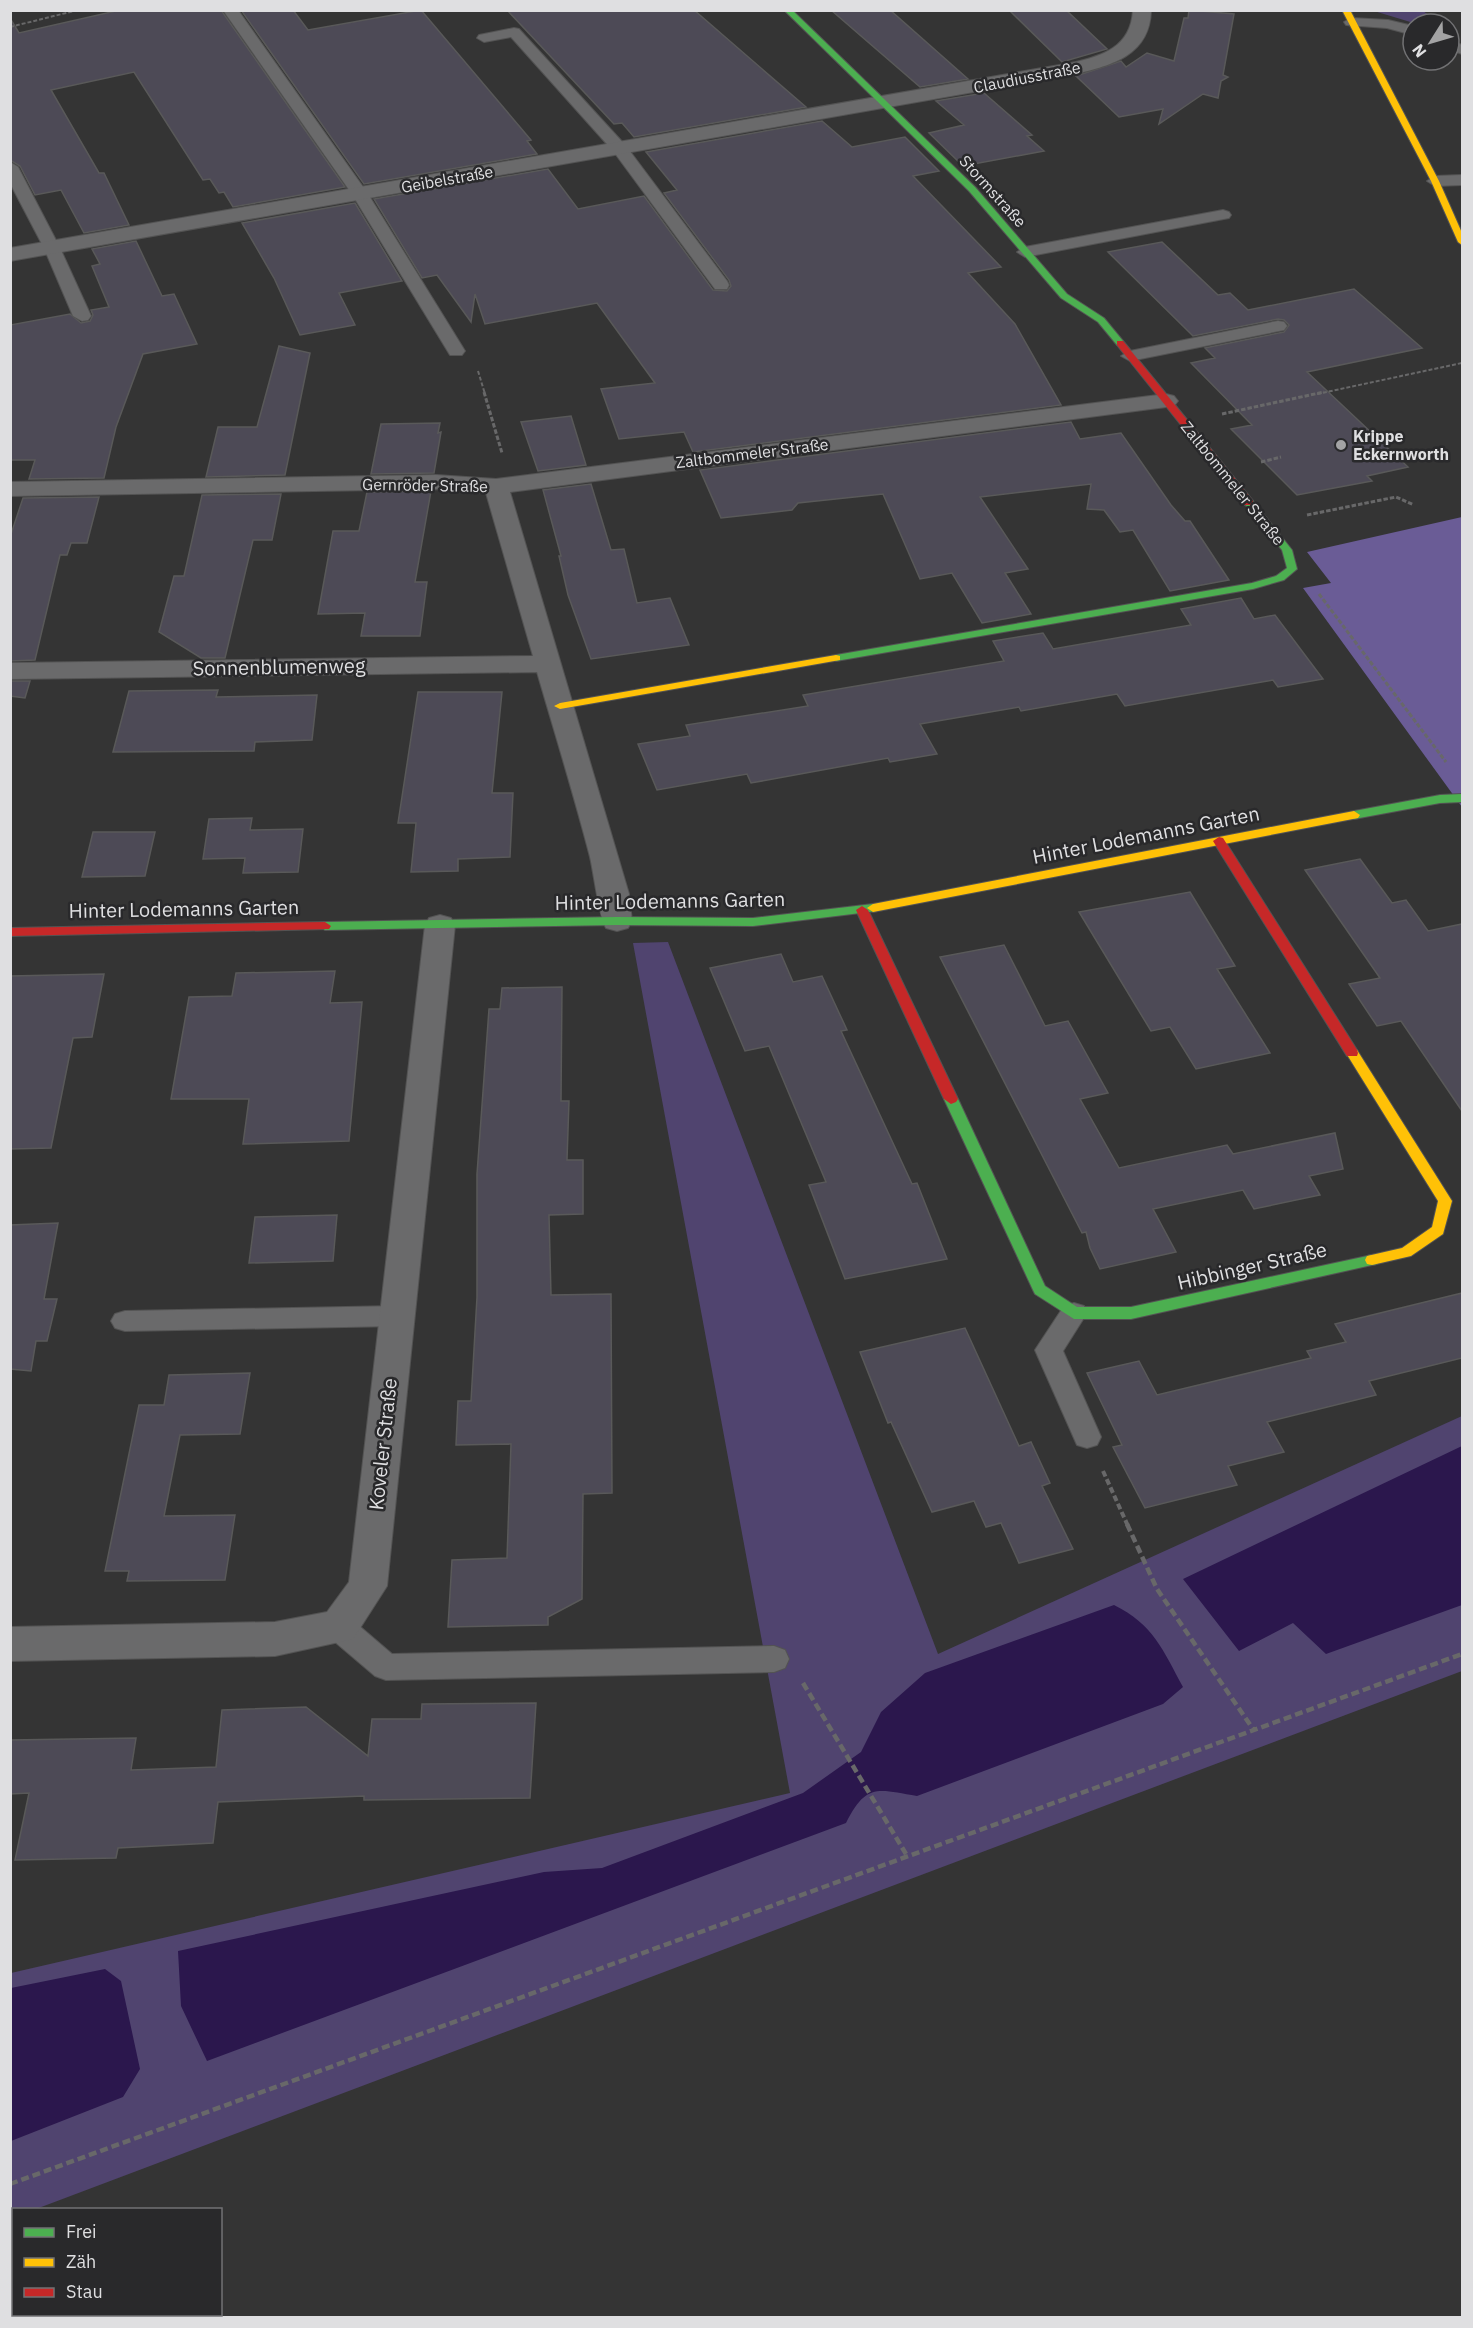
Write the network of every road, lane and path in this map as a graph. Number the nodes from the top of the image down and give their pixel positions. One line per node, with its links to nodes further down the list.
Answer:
1 (78, 10): 6 (path)
2 (230, 10): 14 (lane)
3 (787, 10): 9 (street, Stormstraße)
4 (1142, 10): 9 (street, Claudiusstraße)
5 (1349, 16): 7 (lane); 13 (street)
6 (10, 27)
7 (1401, 28)
8 (484, 38): 10 (lane)
9 (883, 103): 10 (street, Geibelstraße); 18 (street, Stormstraße)
10 (620, 149): 14 (street, Geibelstraße); 20 (lane)
11 (10, 167): 17 (lane)
12 (1462, 180): 13 (lane)
13 (1435, 181): 16 (street)
14 (360, 194): 17 (street, Geibelstraße); 23 (lane)
15 (1223, 215): 18 (lane)
16 (1462, 242)
17 (52, 248): 19 (street, Geibelstraße); 21 (lane)
18 (1025, 252): 24 (street, Stormstraße)
19 (10, 255)
20 (721, 285)
21 (82, 316)
22 (1278, 326): 24 (lane)
23 (456, 351): 28 (path)
24 (1130, 356): 26 (street, Stormstraße)
25 (1462, 363): 27 (path)
26 (1166, 401): 27 (street, Zaltbommeler Straße); 28 (street, Zaltbommeler Straße)
27 (1183, 422): 31 (street, Zaltbommeler Straße)
28 (496, 486): 29 (street, Gernröder Straße); 33 (street, Gernröder Straße)
29 (10, 489)
30 (1414, 505): 31 (path)
31 (1266, 524): 32 (street, Zaltbommeler Straße)
32 (1292, 569): 35 (street, Zaltbommeler Straße); 36 (path)
33 (548, 664): 34 (street, Sonnenblumenweg); 35 (street, Gernröder Straße)
34 (10, 671)
35 (560, 706): 40 (street, Gernröder Straße)
36 (1447, 763)
37 (1462, 798): 38 (street, Hinter Lodemanns Garten)
38 (1219, 841): 39 (street, Hinter Lodemanns Garten); 43 (street, Hibbinger Straße)
39 (862, 910): 40 (street, Hinter Lodemanns Garten); 43 (street)
40 (617, 921): 41 (street, Hinter Lodemanns Garten)
41 (440, 924): 42 (street, Hinter Lodemanns Garten); 44 (street, Koveler Straße)
42 (10, 932)
43 (1074, 1313): 46 (lane)
44 (397, 1316): 45 (lane); 47 (street, Koveler Straße)
45 (125, 1321)
46 (1087, 1437): 51 (path)
47 (339, 1626): 48 (street); 50 (lane)
48 (10, 1644)
49 (1462, 1654): 51 (path)
50 (774, 1659): 52 (path)
51 (1253, 1729): 52 (path)
52 (906, 1855): 53 (path)
53 (10, 2184)

